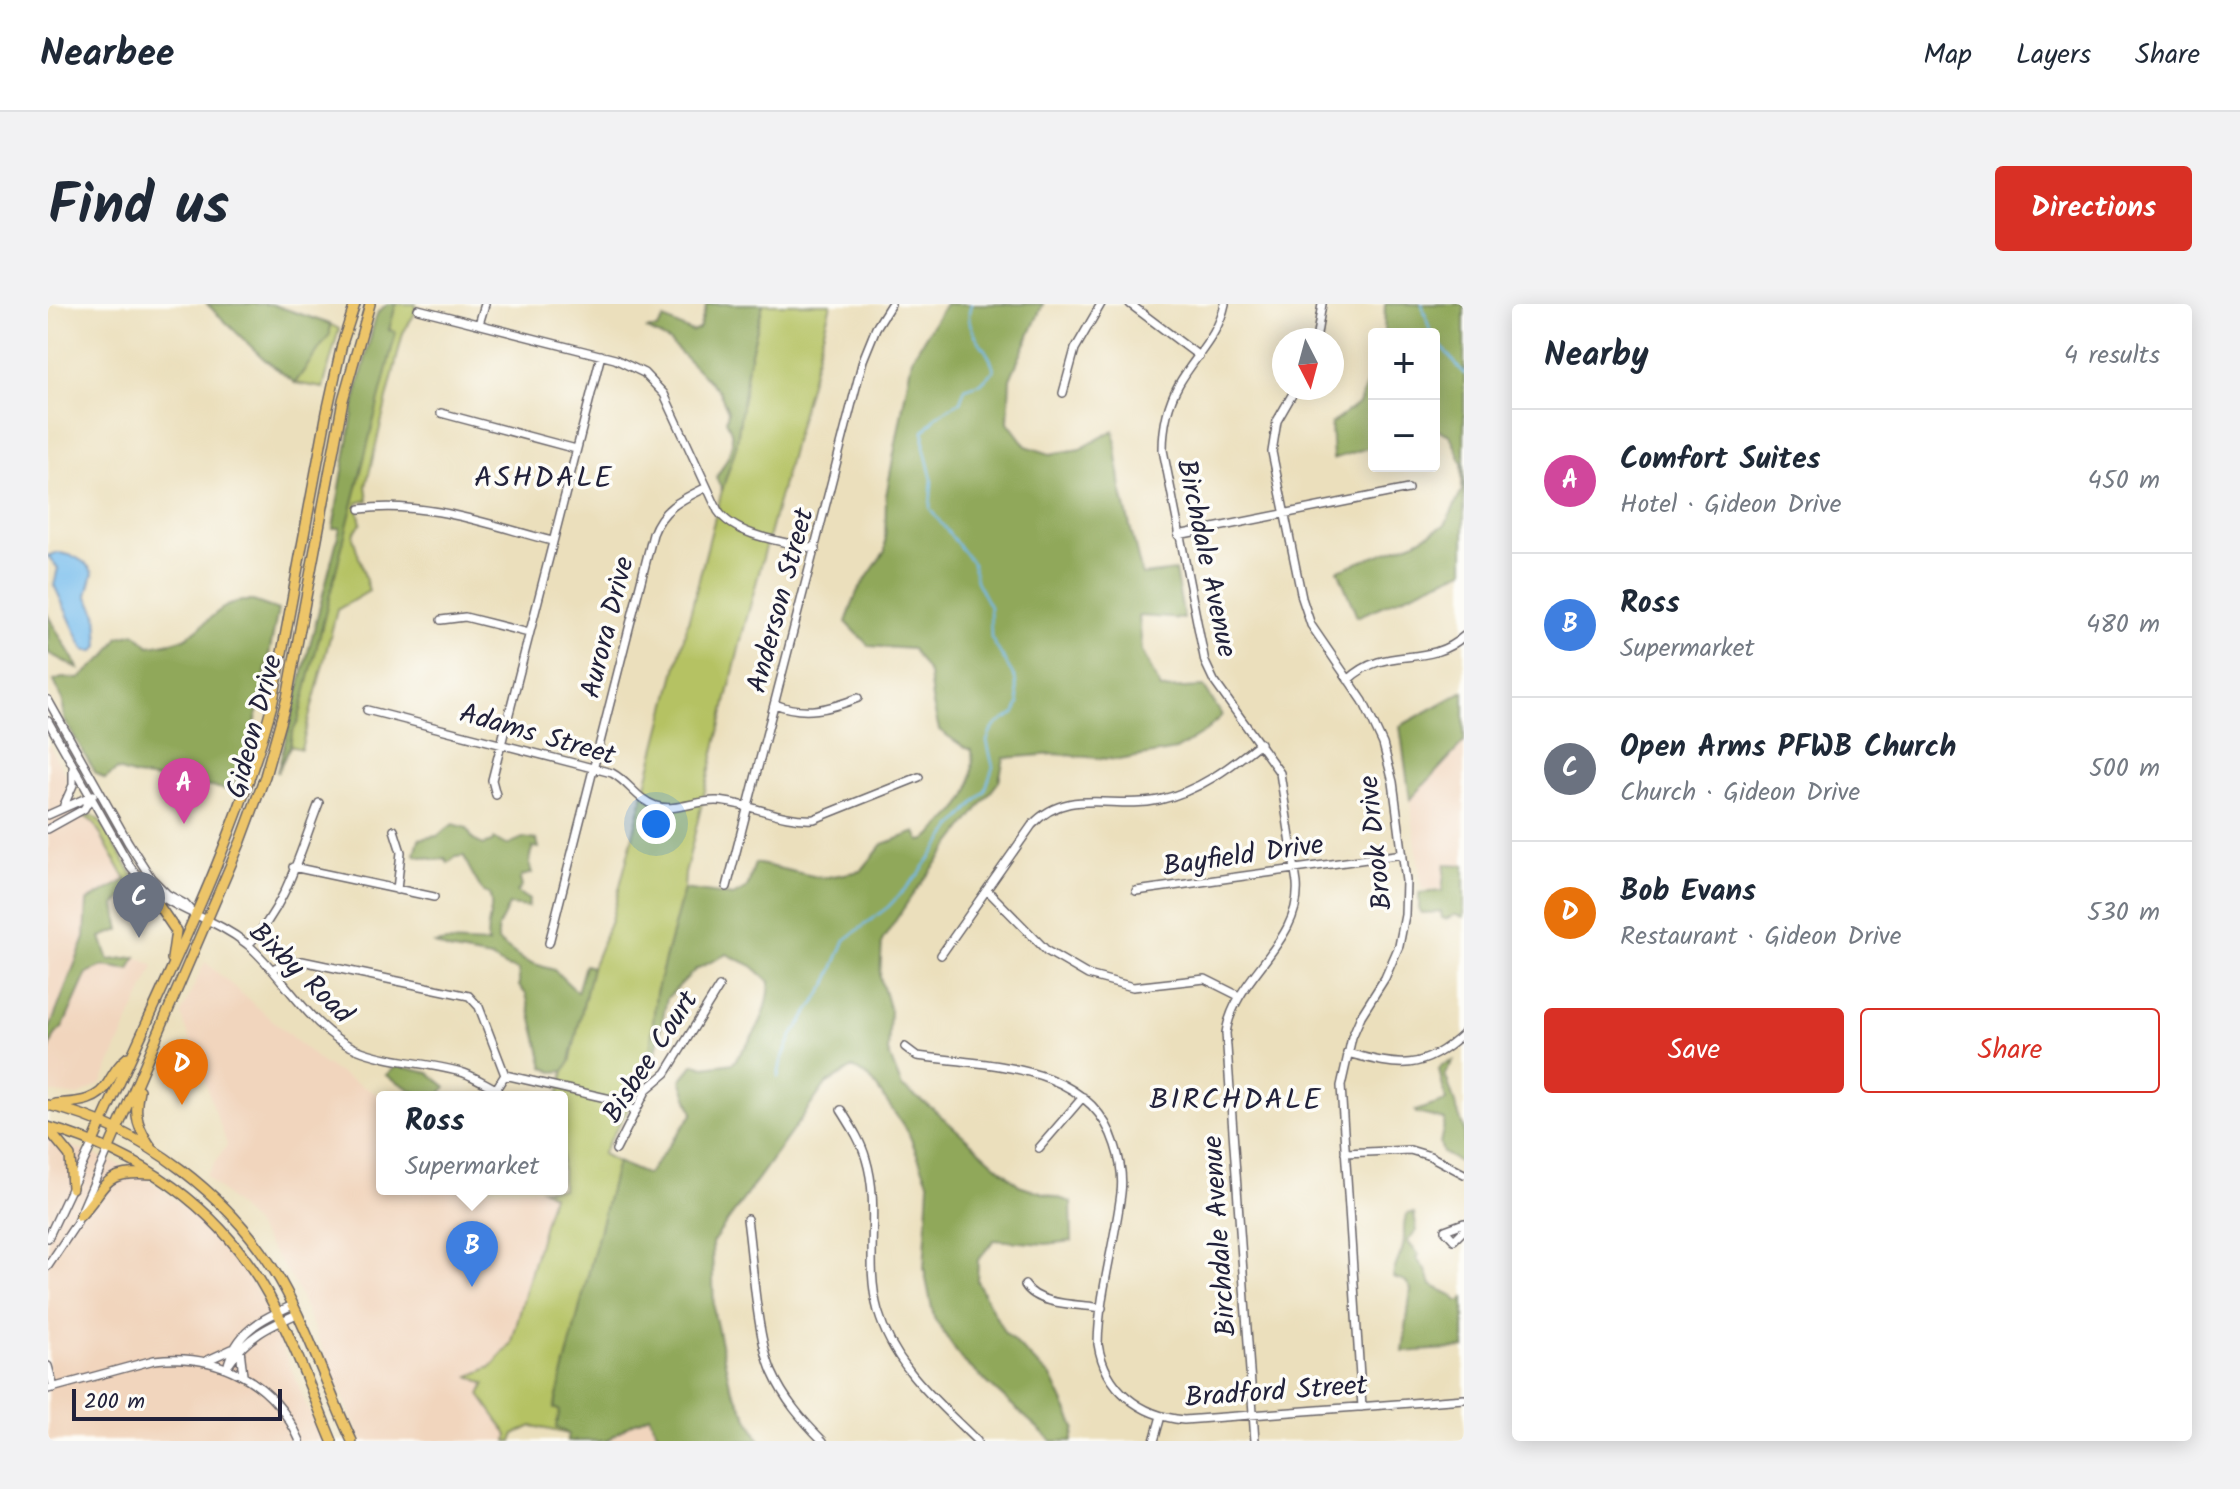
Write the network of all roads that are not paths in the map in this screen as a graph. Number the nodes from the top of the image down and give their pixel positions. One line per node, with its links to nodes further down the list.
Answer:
1 (355, 304): 25 (main road, Gideon Drive)
2 (370, 304): 26 (main road, Gideon Drive)
3 (485, 304): 10 (street)
4 (891, 304): 24 (street, Anderson Street)
5 (1101, 304): 14 (street)
6 (1130, 304): 13 (street)
7 (1225, 304): 13 (street, Birchdale Avenue)
8 (1322, 304): 11 (street)
9 (418, 309): 10 (street)
10 (479, 324): 12 (street)
11 (1318, 328)
12 (601, 355): 17 (street); 18 (street)
13 (1199, 356): 22 (street, Birchdale Avenue)
14 (1063, 393)
15 (1288, 400): 21 (street, Brook Drive)
16 (441, 413): 17 (street)
17 (576, 449): 23 (street)
18 (707, 487): 24 (street); 39 (street, Aurora Drive)
19 (1408, 489): 21 (street)
20 (360, 509): 23 (street)
21 (1285, 513): 22 (street); 30 (street, Brook Drive)
22 (1178, 535): 36 (street, Birchdale Avenue)
23 (552, 541): 28 (street)
24 (816, 549): 33 (street, Anderson Street)
25 (292, 599): 26 (main road); 59 (main road, Gideon Drive)
26 (305, 602): 60 (main road, Gideon Drive)
27 (441, 620): 28 (street)
28 (529, 633): 37 (street)
29 (1464, 636): 30 (street)
30 (1348, 680): 50 (street, Brook Drive)
31 (858, 698): 33 (street)
32 (48, 700): 41 (street)
33 (775, 704): 46 (street, Anderson Street)
34 (367, 710): 37 (street, Adams Street)
35 (48, 721): 38 (street)
36 (1260, 743): 52 (street, Birchdale Avenue); 56 (street)
37 (501, 744): 39 (street, Adams Street); 42 (street)
38 (73, 765): 43 (street); 45 (street)
39 (593, 768): 46 (street, Adams Street); 61 (street, Aurora Drive)
40 (919, 777): 46 (street, Adams Street)
41 (99, 792): 43 (street); 59 (street)
42 (496, 795)
43 (91, 797): 45 (street); 48 (street); 53 (street)
44 (319, 803): 51 (street)
45 (63, 807): 47 (street)
46 (748, 807): 54 (street, Anderson Street)
47 (48, 815)
48 (48, 829)
49 (394, 830): 55 (street)
50 (1403, 854): 52 (street, Bayfield Drive); 70 (street, Brook Drive)
51 (293, 867): 55 (street); 62 (street)
52 (1295, 869): 57 (street, Bayfield Drive); 67 (street, Birchdale Avenue)
53 (144, 884): 59 (street); 64 (main road)
54 (727, 887)
55 (397, 890): 58 (street)
56 (987, 890): 63 (street); 67 (street)
57 (1136, 891)
58 (434, 897)
59 (195, 915): 60 (street, Bixby Road); 64 (main road, Gideon Drive)
60 (207, 921): 62 (street, Bixby Road); 73 (main road, Gideon Drive)
61 (549, 943)
62 (248, 945): 65 (street, Bixby Road)
63 (941, 955)
64 (172, 963): 71 (main road, Gideon Drive)
65 (273, 969): 72 (street, Bixby Road); 72 (street)
66 (719, 987): 77 (street, Bisbee Court)
67 (1239, 996): 108 (street, Birchdale Avenue)
68 (1464, 1035): 70 (street)
69 (905, 1047): 74 (street, Bradford Street)
70 (1347, 1053): 86 (street, Brook Drive)
71 (131, 1055): 75 (main road); 78 (main road, Gideon Drive)
72 (505, 1075): 77 (street, Bixby Road)
73 (140, 1077): 80 (main road, Gideon Drive); 85 (main road)
74 (1083, 1097): 83 (street); 97 (street, Bradford Street)
75 (48, 1104): 78 (main road)
76 (841, 1110): 114 (street)
77 (636, 1111): 84 (street, Bisbee Court)
78 (101, 1123): 80 (main road); 81 (main road, Gideon Drive)
79 (48, 1128): 81 (main road); 89 (main road)
80 (117, 1131): 82 (main road, Gideon Drive); 85 (main road)
81 (93, 1142): 82 (main road); 89 (street, Gideon Drive)
82 (109, 1148): 87 (main road); 90 (street, Gideon Drive)
83 (1039, 1148)
84 (616, 1150)
85 (155, 1153): 98 (main road)
86 (1345, 1153): 88 (street); 107 (street, Brook Drive)
87 (157, 1174): 90 (main road); 99 (main road)
88 (1464, 1174)
89 (72, 1188): 94 (street, Gideon Drive)
90 (80, 1216): 95 (street, Gideon Drive)
91 (747, 1219): 113 (street)
92 (1464, 1223): 93 (street)
93 (1464, 1230)
94 (48, 1238)
95 (48, 1266)
96 (1025, 1285): 97 (street)
97 (1102, 1308): 109 (street, Bradford Street)
98 (295, 1309): 99 (street); 112 (main road)
99 (279, 1316): 100 (street); 111 (main road)
100 (236, 1349): 101 (street); 103 (street); 104 (street)
101 (201, 1360): 103 (street); 105 (street)
102 (48, 1366): 105 (street)
103 (227, 1368): 104 (street)
104 (244, 1377): 110 (street)
105 (51, 1389)
106 (1464, 1399): 107 (street, Bradford Street)
107 (1362, 1407): 108 (street, Bradford Street)
108 (1253, 1415): 109 (street, Bradford Street); 116 (street, Birchdale Avenue)
109 (1161, 1416): 115 (street)
110 (300, 1441)
111 (332, 1441)
112 (352, 1441)
113 (823, 1441)
114 (977, 1441)
115 (1154, 1441)
116 (1255, 1441)

